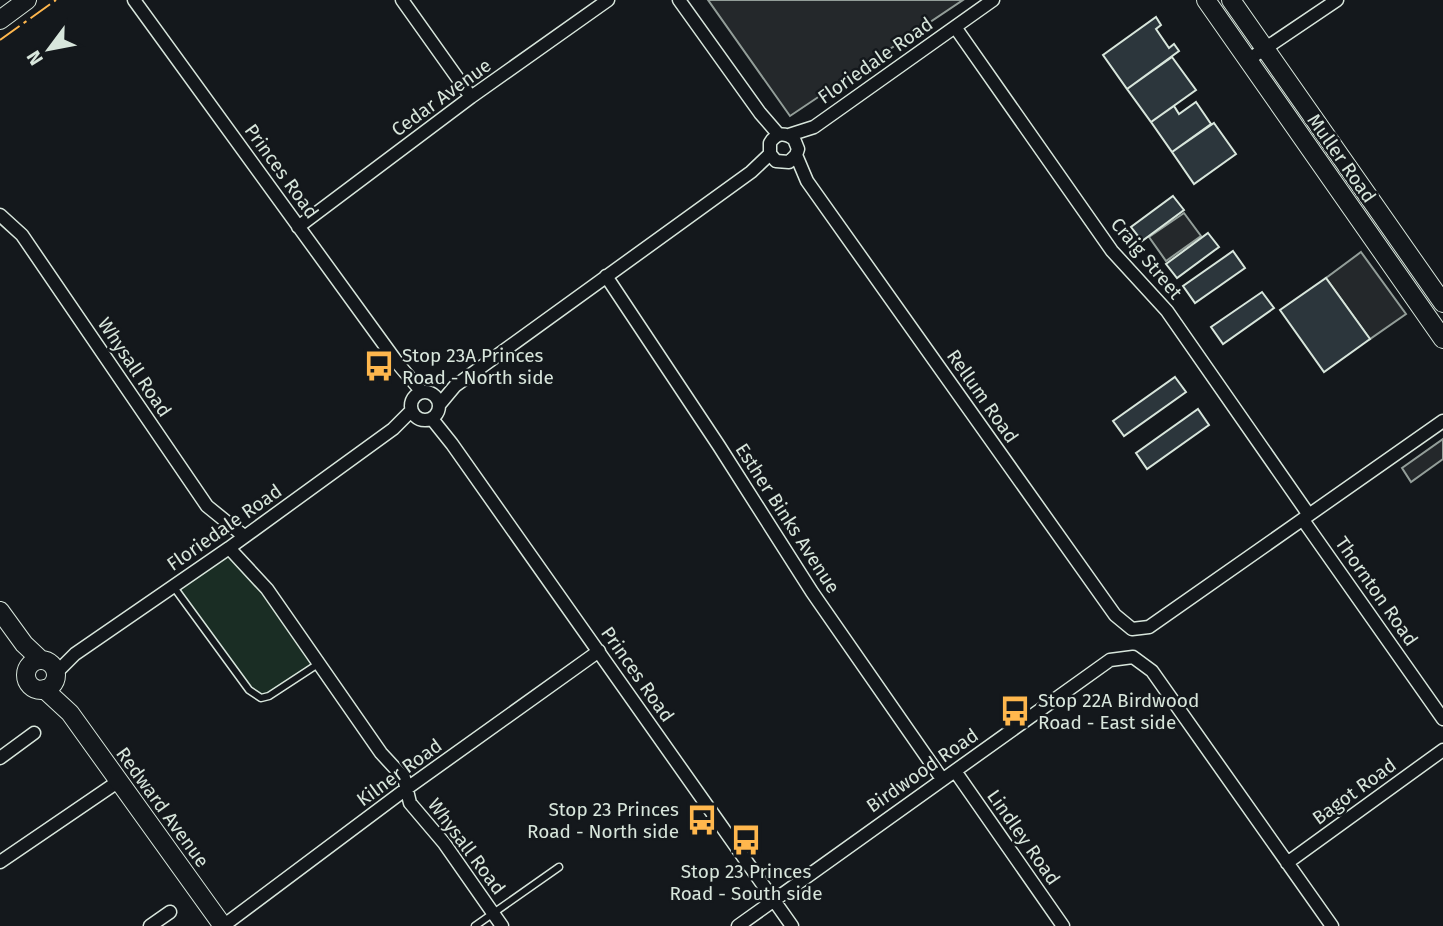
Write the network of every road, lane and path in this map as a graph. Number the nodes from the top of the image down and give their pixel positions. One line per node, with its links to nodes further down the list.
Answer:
1 (27, 0): 10 (main road)
2 (134, 0): 20 (street, Princes Road)
3 (402, 0): 14 (street)
4 (608, 0): 14 (street, Cedar Avenue)
5 (679, 0): 16 (street)
6 (993, 0): 11 (street, Floriedale Road)
7 (1206, 0): 13 (main road, Muller Road)
8 (1231, 0): 12 (main road, Muller Road)
9 (1337, 0): 12 (street)
10 (0, 20)
11 (955, 27): 15 (street, Floriedale Road); 26 (street, Craig Street)
12 (1265, 50): 13 (street); 22 (main road, Muller Road)
13 (1248, 60): 23 (main road, Muller Road)
14 (471, 97): 20 (street, Cedar Avenue)
15 (814, 127): 16 (street, Floriedale Road); 17 (street, Floriedale Road)
16 (778, 148): 17 (street); 17 (street, Rellum Road); 18 (street, Rellum Road); 21 (street, Floriedale Road)
17 (797, 152): 18 (street, Rellum Road)
18 (807, 181): 26 (street, Rellum Road)
19 (0, 215): 27 (street, Whysall Road)
20 (298, 227): 24 (street, Princes Road)
21 (606, 276): 24 (street, Floriedale Road); 39 (street, Esther Binks Avenue)
22 (1443, 303)
23 (1443, 339)
24 (426, 407): 27 (street, Floriedale Road); 31 (street, Princes Road)
25 (1443, 421): 26 (street)
26 (1306, 517): 34 (street, Thornton Road)
27 (244, 536): 28 (street, Floriedale Road)
28 (229, 548): 29 (street, Floriedale Road); 32 (street, Whysall Road)
29 (173, 586): 32 (lane); 33 (street, Floriedale Road)
30 (0, 611): 33 (main road, Redward Avenue)
31 (599, 652): 41 (street, Kilner Road); 45 (street, Princes Road)
32 (318, 664): 41 (street, Whysall Road)
33 (46, 672): 40 (main road, Redward Avenue)
34 (1443, 719)
35 (34, 733): 37 (street)
36 (1443, 750): 43 (street, Bagot Road)
37 (0, 758)
38 (955, 771): 39 (street, Birdwood Road); 43 (street, Birdwood Road); 54 (street, Lindley Road)
39 (942, 779): 45 (street, Birdwood Road)
40 (119, 781): 42 (street); 49 (main road, Redward Avenue)
41 (406, 789): 47 (street, Whysall Road); 49 (street, Kilner Road)
42 (0, 862)
43 (1287, 863): 55 (street)
44 (559, 867): 47 (lane, Whysall Road)
45 (774, 900): 52 (street, Birdwood Road); 53 (street, Princes Road)
46 (170, 912): 48 (street)
47 (493, 914): 50 (lane, Whysall Road); 51 (street, Whysall Road)
48 (150, 926)
49 (223, 926)
50 (475, 926)
51 (502, 926)
52 (738, 926)
53 (792, 926)
54 (1063, 926)
55 (1332, 926)

